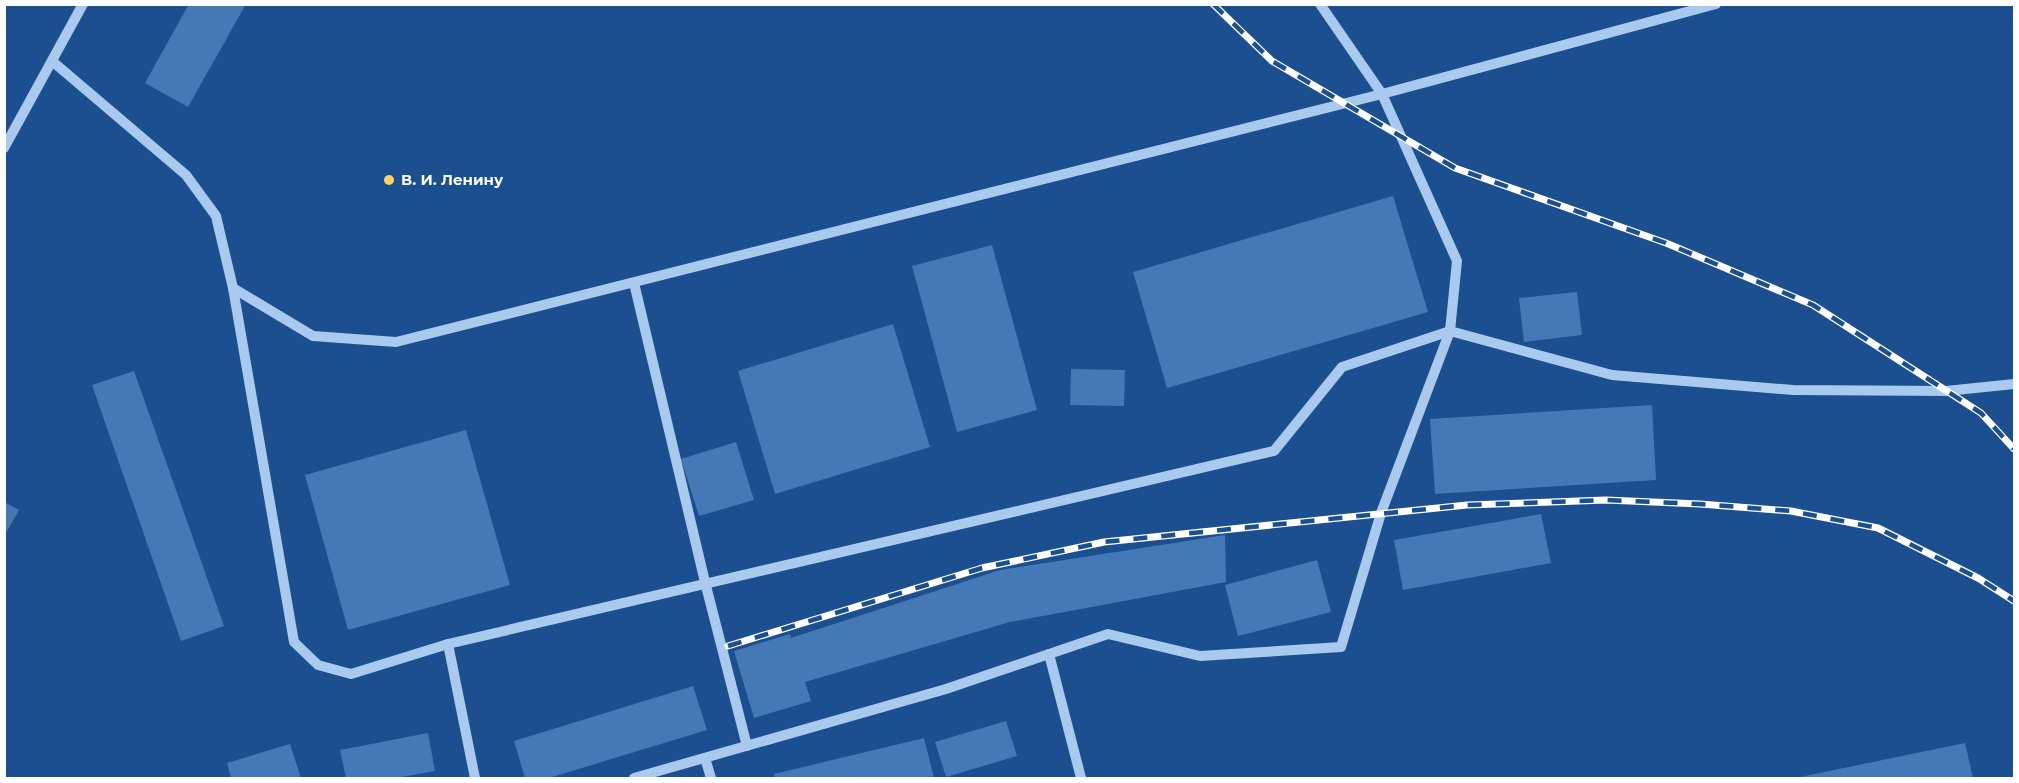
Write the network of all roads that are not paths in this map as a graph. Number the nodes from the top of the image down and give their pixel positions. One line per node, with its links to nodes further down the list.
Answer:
1 (83, 4): 4 (street)
2 (1320, 4): 5 (street)
3 (1716, 4): 5 (street)
4 (52, 61): 6 (street); 8 (street)
5 (1382, 94): 7 (street); 9 (street)
6 (4, 148)
7 (634, 283): 8 (street); 11 (street)
8 (233, 288): 12 (street)
9 (1450, 331): 10 (street); 11 (street); 13 (street)
10 (2014, 384)
11 (705, 582): 12 (street); 14 (street)
12 (448, 644): 16 (street)
13 (1049, 654): 14 (street); 19 (street)
14 (747, 746): 15 (street)
15 (705, 758): 17 (street); 18 (street)
16 (475, 778)
17 (633, 778)
18 (711, 778)
19 (1081, 778)

